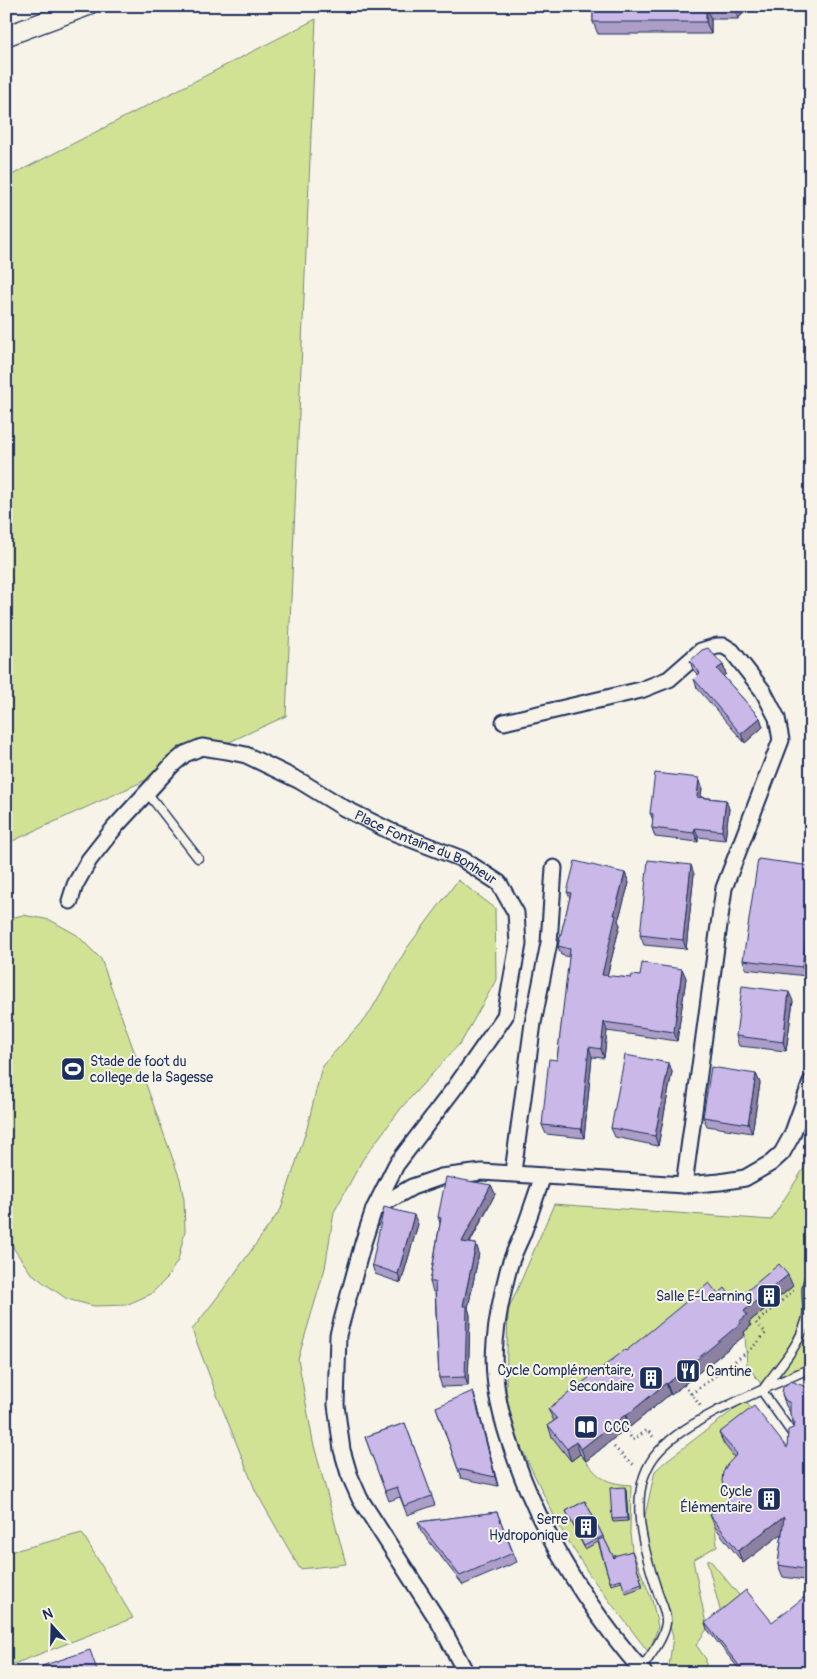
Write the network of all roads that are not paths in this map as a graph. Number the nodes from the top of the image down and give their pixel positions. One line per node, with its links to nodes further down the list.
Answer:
1 (87, 6): 2 (street)
2 (6, 36)
3 (504, 722): 11 (street)
4 (146, 791): 5 (lane); 7 (street, Place Fontaine du Bonheur); 12 (street, Place Fontaine du Bonheur)
5 (198, 858)
6 (554, 868): 9 (street)
7 (70, 901)
8 (811, 1082): 11 (street)
9 (513, 1172): 10 (street); 12 (street)
10 (543, 1176): 11 (street); 17 (street)
11 (684, 1185)
12 (374, 1208): 18 (street, Place Fontaine du Bonheur)
13 (811, 1275): 15 (lane)
14 (811, 1368): 15 (lane)
15 (764, 1388): 16 (lane); 17 (lane)
16 (794, 1436)
17 (642, 1671)
18 (466, 1673)

